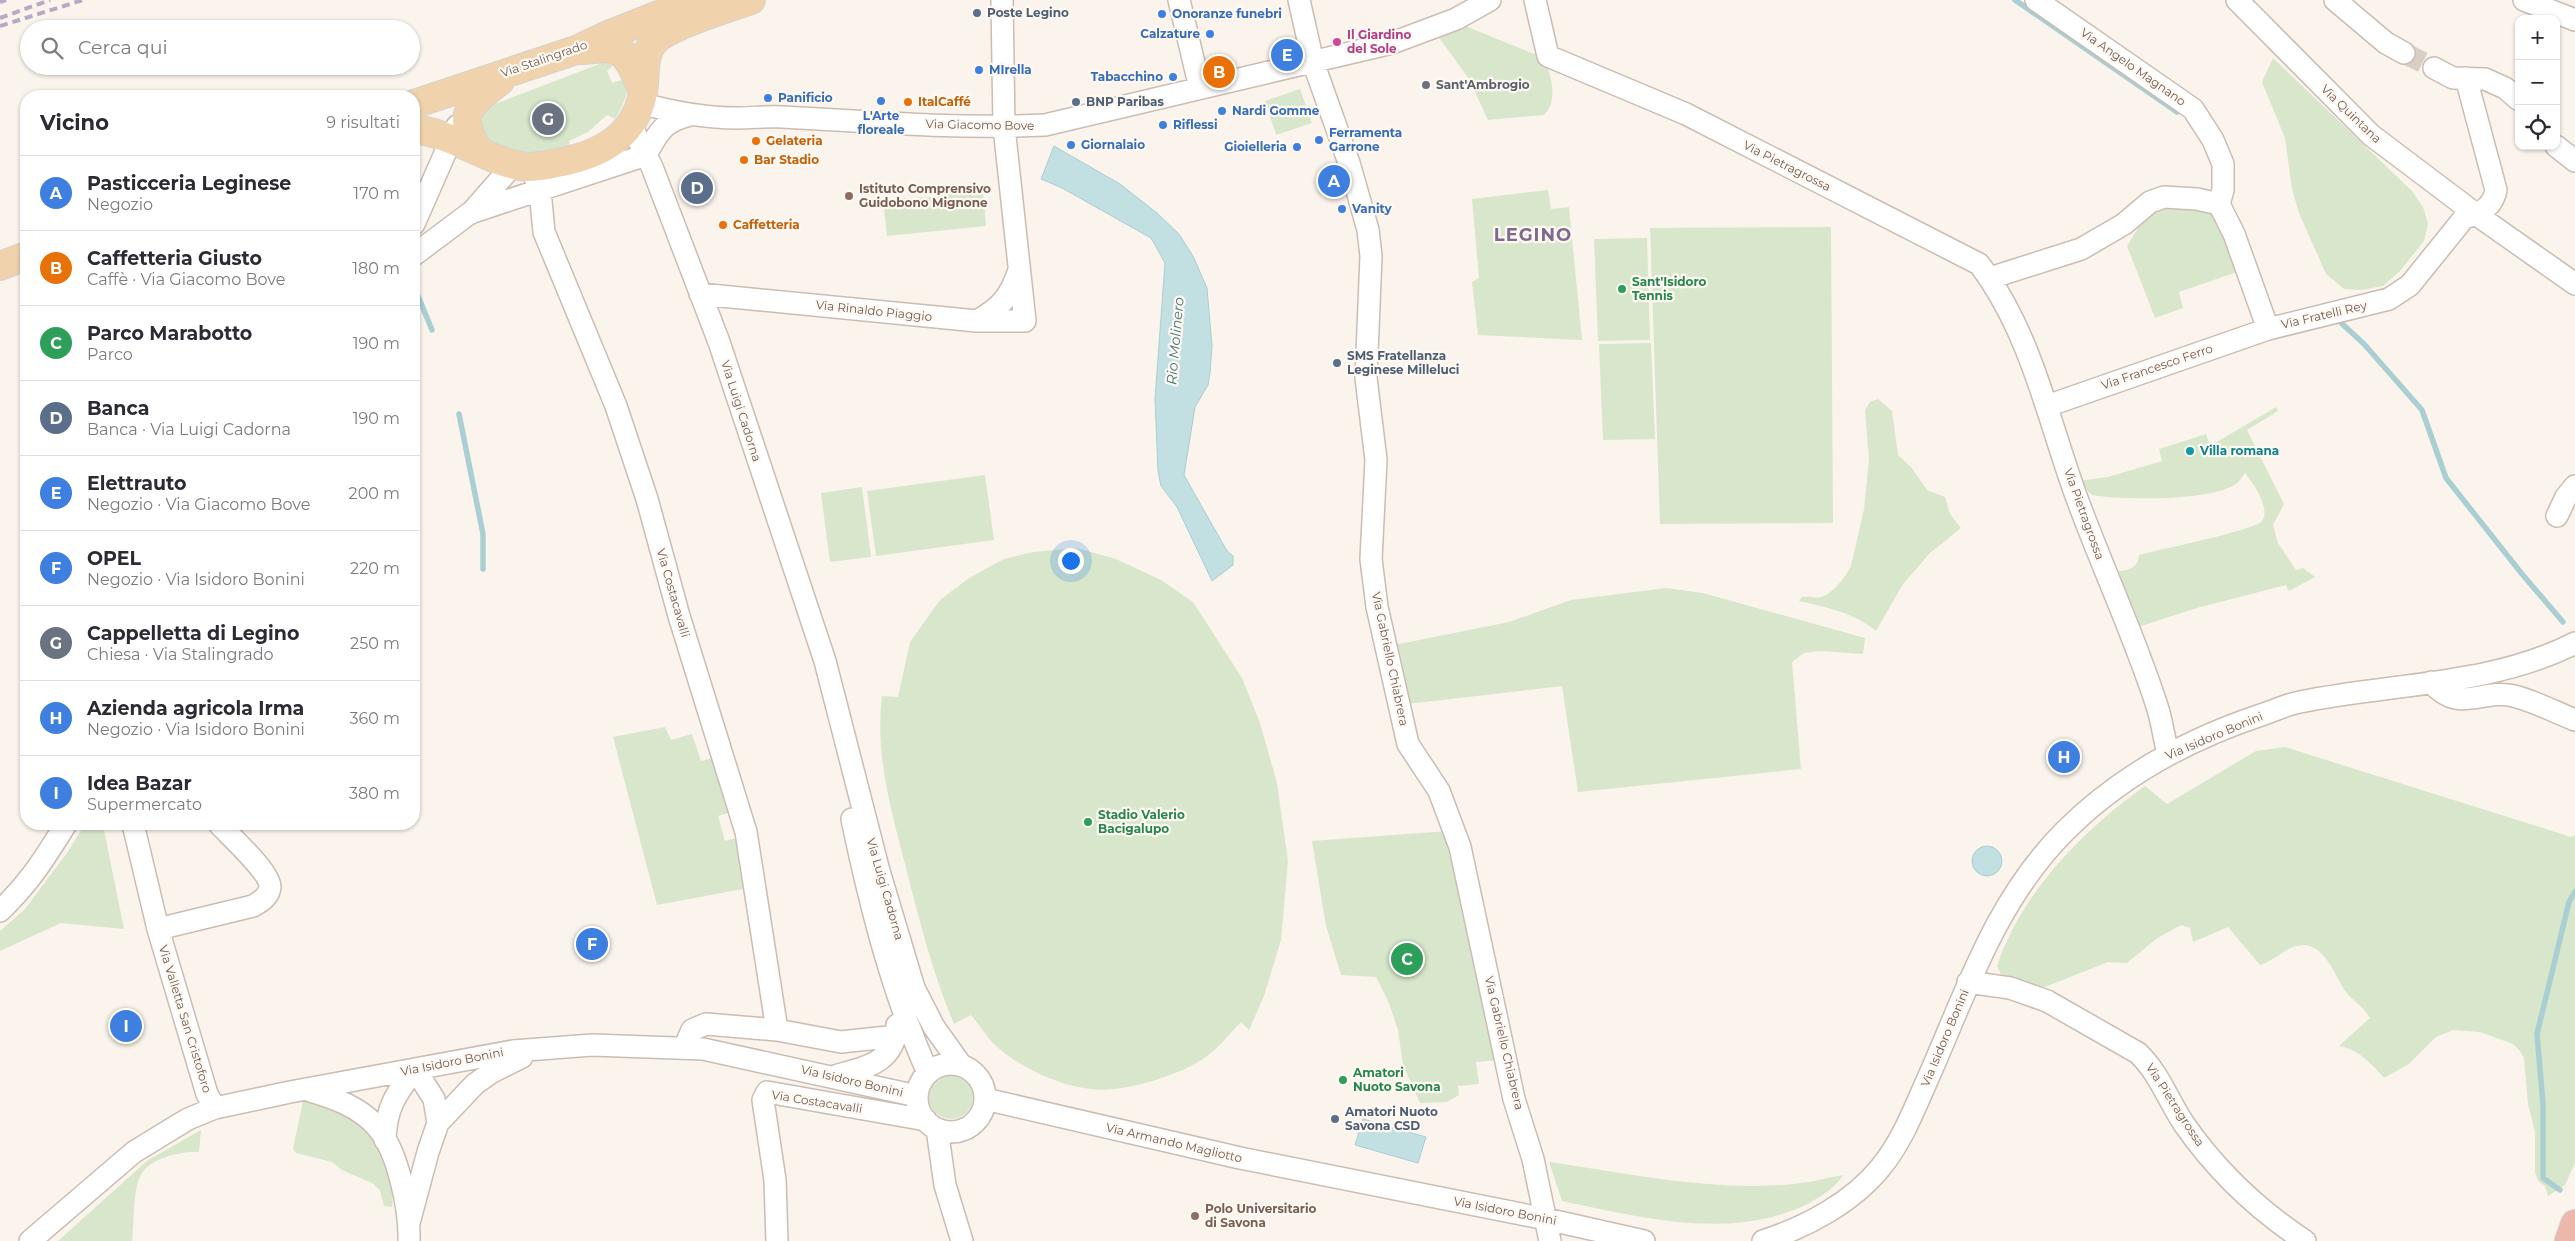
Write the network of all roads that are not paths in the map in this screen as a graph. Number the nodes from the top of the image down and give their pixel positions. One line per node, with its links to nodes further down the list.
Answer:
1 (700, 0): 13 (main road, Via Stalingrado)
2 (751, 0): 22 (main road)
3 (1002, 0): 25 (street)
4 (1179, 0): 19 (street)
5 (1299, 0): 15 (street, Via Gabriello Chiabrera)
6 (1490, 0): 15 (street, Via Giacomo Bove)
7 (1535, 0): 41 (street, Via Pietragrossa)
8 (2036, 0): 33 (street, Via Angelo Magnano)
9 (2237, 0): 36 (street, Via Quintana)
10 (2335, 0): 14 (street)
11 (2530, 1): 12 (street)
12 (2575, 20)
13 (576, 50): 16 (main road, Via Stalingrado); 22 (main road)
14 (2404, 54)
15 (1313, 62): 19 (street, Via Giacomo Bove); 77 (street, Via Gabriello Chiabrera)
16 (518, 68): 21 (main road, Via Stalingrado); 23 (main road)
17 (2434, 68): 18 (street)
18 (2466, 78): 20 (street); 36 (street, Via Fratelli Rey)
19 (1200, 88): 25 (street, Via Giacomo Bove)
20 (2515, 97)
21 (420, 102)
22 (638, 107): 24 (street, Via Giacomo Bove); 30 (street, Via Luigi Cadorna); 32 (main road)
23 (468, 109): 27 (street); 29 (main road)
24 (690, 114): 25 (street, Via Giacomo Bove); 30 (street)
25 (1004, 127): 40 (street)
26 (420, 130): 27 (main road)
27 (452, 138): 29 (main road); 34 (street)
28 (2560, 149): 31 (street)
29 (478, 150): 32 (main road)
30 (646, 155): 32 (street); 43 (street, Via Luigi Cadorna)
31 (2575, 160)
32 (528, 174): 35 (street); 35 (street); 61 (street, Via Costacavalli)
33 (2219, 204): 41 (street); 45 (street, Via Fratelli Rey)
34 (420, 210)
35 (470, 213): 37 (street)
36 (2476, 215): 42 (street); 45 (street, Via Fratelli Rey)
37 (420, 251)
38 (20, 258): 39 (main road)
39 (0, 266)
40 (1020, 268): 44 (street); 44 (street, Via Rinaldo Piaggio)
41 (1990, 278): 46 (street, Via Pietragrossa)
42 (2575, 284)
43 (700, 294): 44 (street, Via Rinaldo Piaggio); 51 (street, Via Luigi Cadorna)
44 (977, 321)
45 (2268, 329): 46 (street, Via Francesco Ferro)
46 (2047, 406): 53 (street, Via Pietragrossa)
47 (2575, 486): 48 (street)
48 (2557, 516)
49 (2575, 643): 50 (street, Via Isidoro Bonini)
50 (2431, 682): 52 (street); 53 (street, Via Isidoro Bonini)
51 (836, 702): 59 (street, Via Luigi Cadorna); 65 (street, Via Luigi Cadorna)
52 (2575, 720)
53 (2168, 754): 60 (street, Via Isidoro Bonini)
54 (62, 830): 57 (street)
55 (134, 830): 58 (street, Via Valletta San Cristoforo)
56 (224, 830): 58 (street, Via Valletta San Cristoforo)
57 (0, 911)
58 (158, 929): 72 (street, Via Valletta San Cristoforo)
59 (888, 961): 62 (street, Via Luigi Cadorna); 67 (street, Via Luigi Cadorna)
60 (1968, 982): 85 (street, Via Isidoro Bonini); 86 (street, Via Pietragrossa)
61 (777, 1030): 62 (street); 64 (street)
62 (896, 1036): 68 (street, Via Luigi Cadorna)
63 (544, 1048): 64 (street, Via Isidoro Bonini); 66 (street, Via Isidoro Bonini); 73 (street)
64 (684, 1048): 68 (street, Via Isidoro Bonini)
65 (961, 1065): 67 (street); 71 (street)
66 (415, 1069): 69 (street, Via Isidoro Bonini); 73 (street); 75 (street)
67 (928, 1073): 70 (street)
68 (832, 1077): 70 (street, Via Isidoro Bonini)
69 (307, 1090): 72 (street, Via Isidoro Bonini); 75 (street)
70 (917, 1096): 74 (street)
71 (985, 1099): 74 (street); 76 (street, Via Armando Magliotto)
72 (215, 1108): 80 (street, Via Isidoro Bonini)
73 (438, 1123): 79 (street)
74 (931, 1125): 81 (street, Via Costacavalli); 82 (street)
75 (385, 1140): 79 (street)
76 (1365, 1184): 77 (street, Via Isidoro Bonini)
77 (1546, 1219): 83 (street, Via Gabriello Chiabrera); 84 (street, Via Isidoro Bonini)
78 (2575, 1224): 87 (highway)
79 (409, 1232)
80 (30, 1241)
81 (777, 1241)
82 (962, 1241)
83 (1550, 1241)
84 (1644, 1241)
85 (1763, 1241)
86 (2305, 1241)
87 (2569, 1241)

